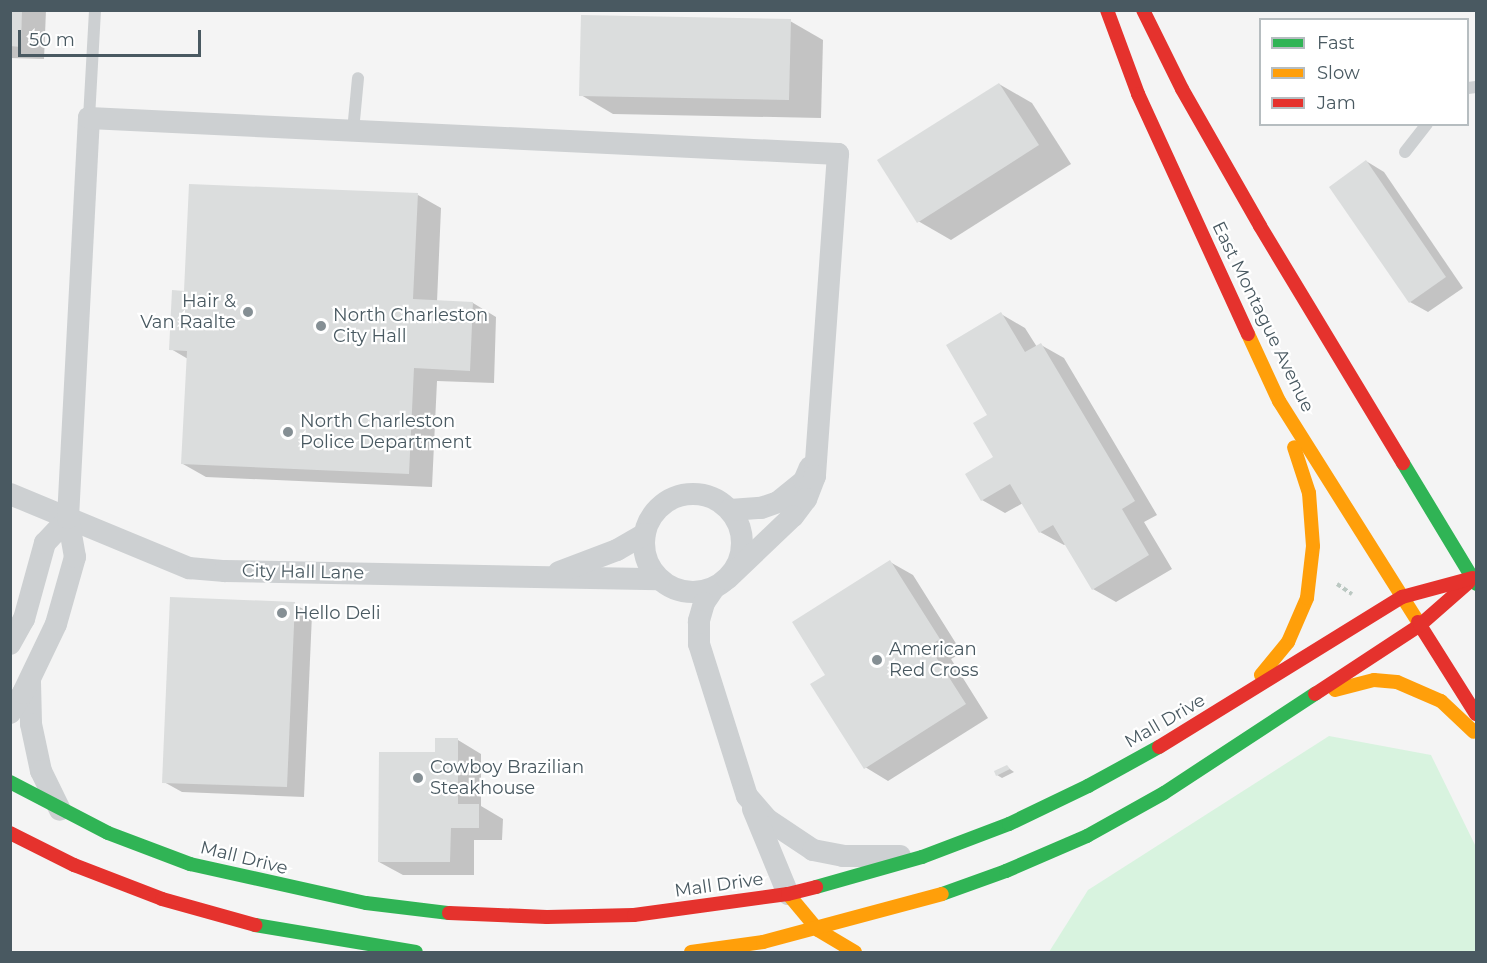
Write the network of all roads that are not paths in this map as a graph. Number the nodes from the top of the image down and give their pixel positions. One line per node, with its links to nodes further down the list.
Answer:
1 (95, 10): 5 (lane)
2 (1107, 10): 9 (main road, East Montague Avenue)
3 (1143, 10): 17 (main road, East Montague Avenue)
4 (358, 78): 7 (lane)
5 (90, 118): 7 (street); 13 (street)
6 (1426, 126): 8 (lane)
7 (353, 131): 10 (street)
8 (1406, 152)
9 (1279, 401): 19 (main road, East Montague Avenue); 23 (main road)
10 (818, 449): 12 (street); 18 (street)
11 (10, 494): 13 (street, City Hall Lane)
12 (730, 510): 14 (street); 18 (street)
13 (68, 518): 15 (street, City Hall Lane); 21 (street); 22 (street)
14 (645, 534): 15 (street, City Hall Lane); 16 (street)
15 (549, 576): 16 (street, City Hall Lane)
16 (659, 579): 18 (street)
17 (1475, 579): 19 (main road, Mall Drive); 20 (main road)
18 (720, 584): 29 (street)
19 (1402, 597): 20 (main road, East Montague Avenue); 23 (main road, Mall Drive)
20 (1420, 625): 24 (main road); 26 (main road, East Montague Avenue)
21 (10, 644)
22 (30, 680): 25 (street); 30 (street)
23 (1243, 696): 32 (main road, Mall Drive)
24 (1308, 698): 27 (main road); 34 (main road)
25 (10, 713)
26 (1476, 714)
27 (1476, 734)
28 (10, 782): 30 (main road, Mall Drive)
29 (747, 796): 32 (street); 33 (street)
30 (60, 810): 33 (main road, Mall Drive)
31 (10, 833): 35 (main road)
32 (922, 856): 33 (main road, Mall Drive)
33 (788, 894): 34 (main road)
34 (818, 930): 36 (main road); 37 (main road)
35 (416, 952)
36 (691, 952)
37 (855, 952)

